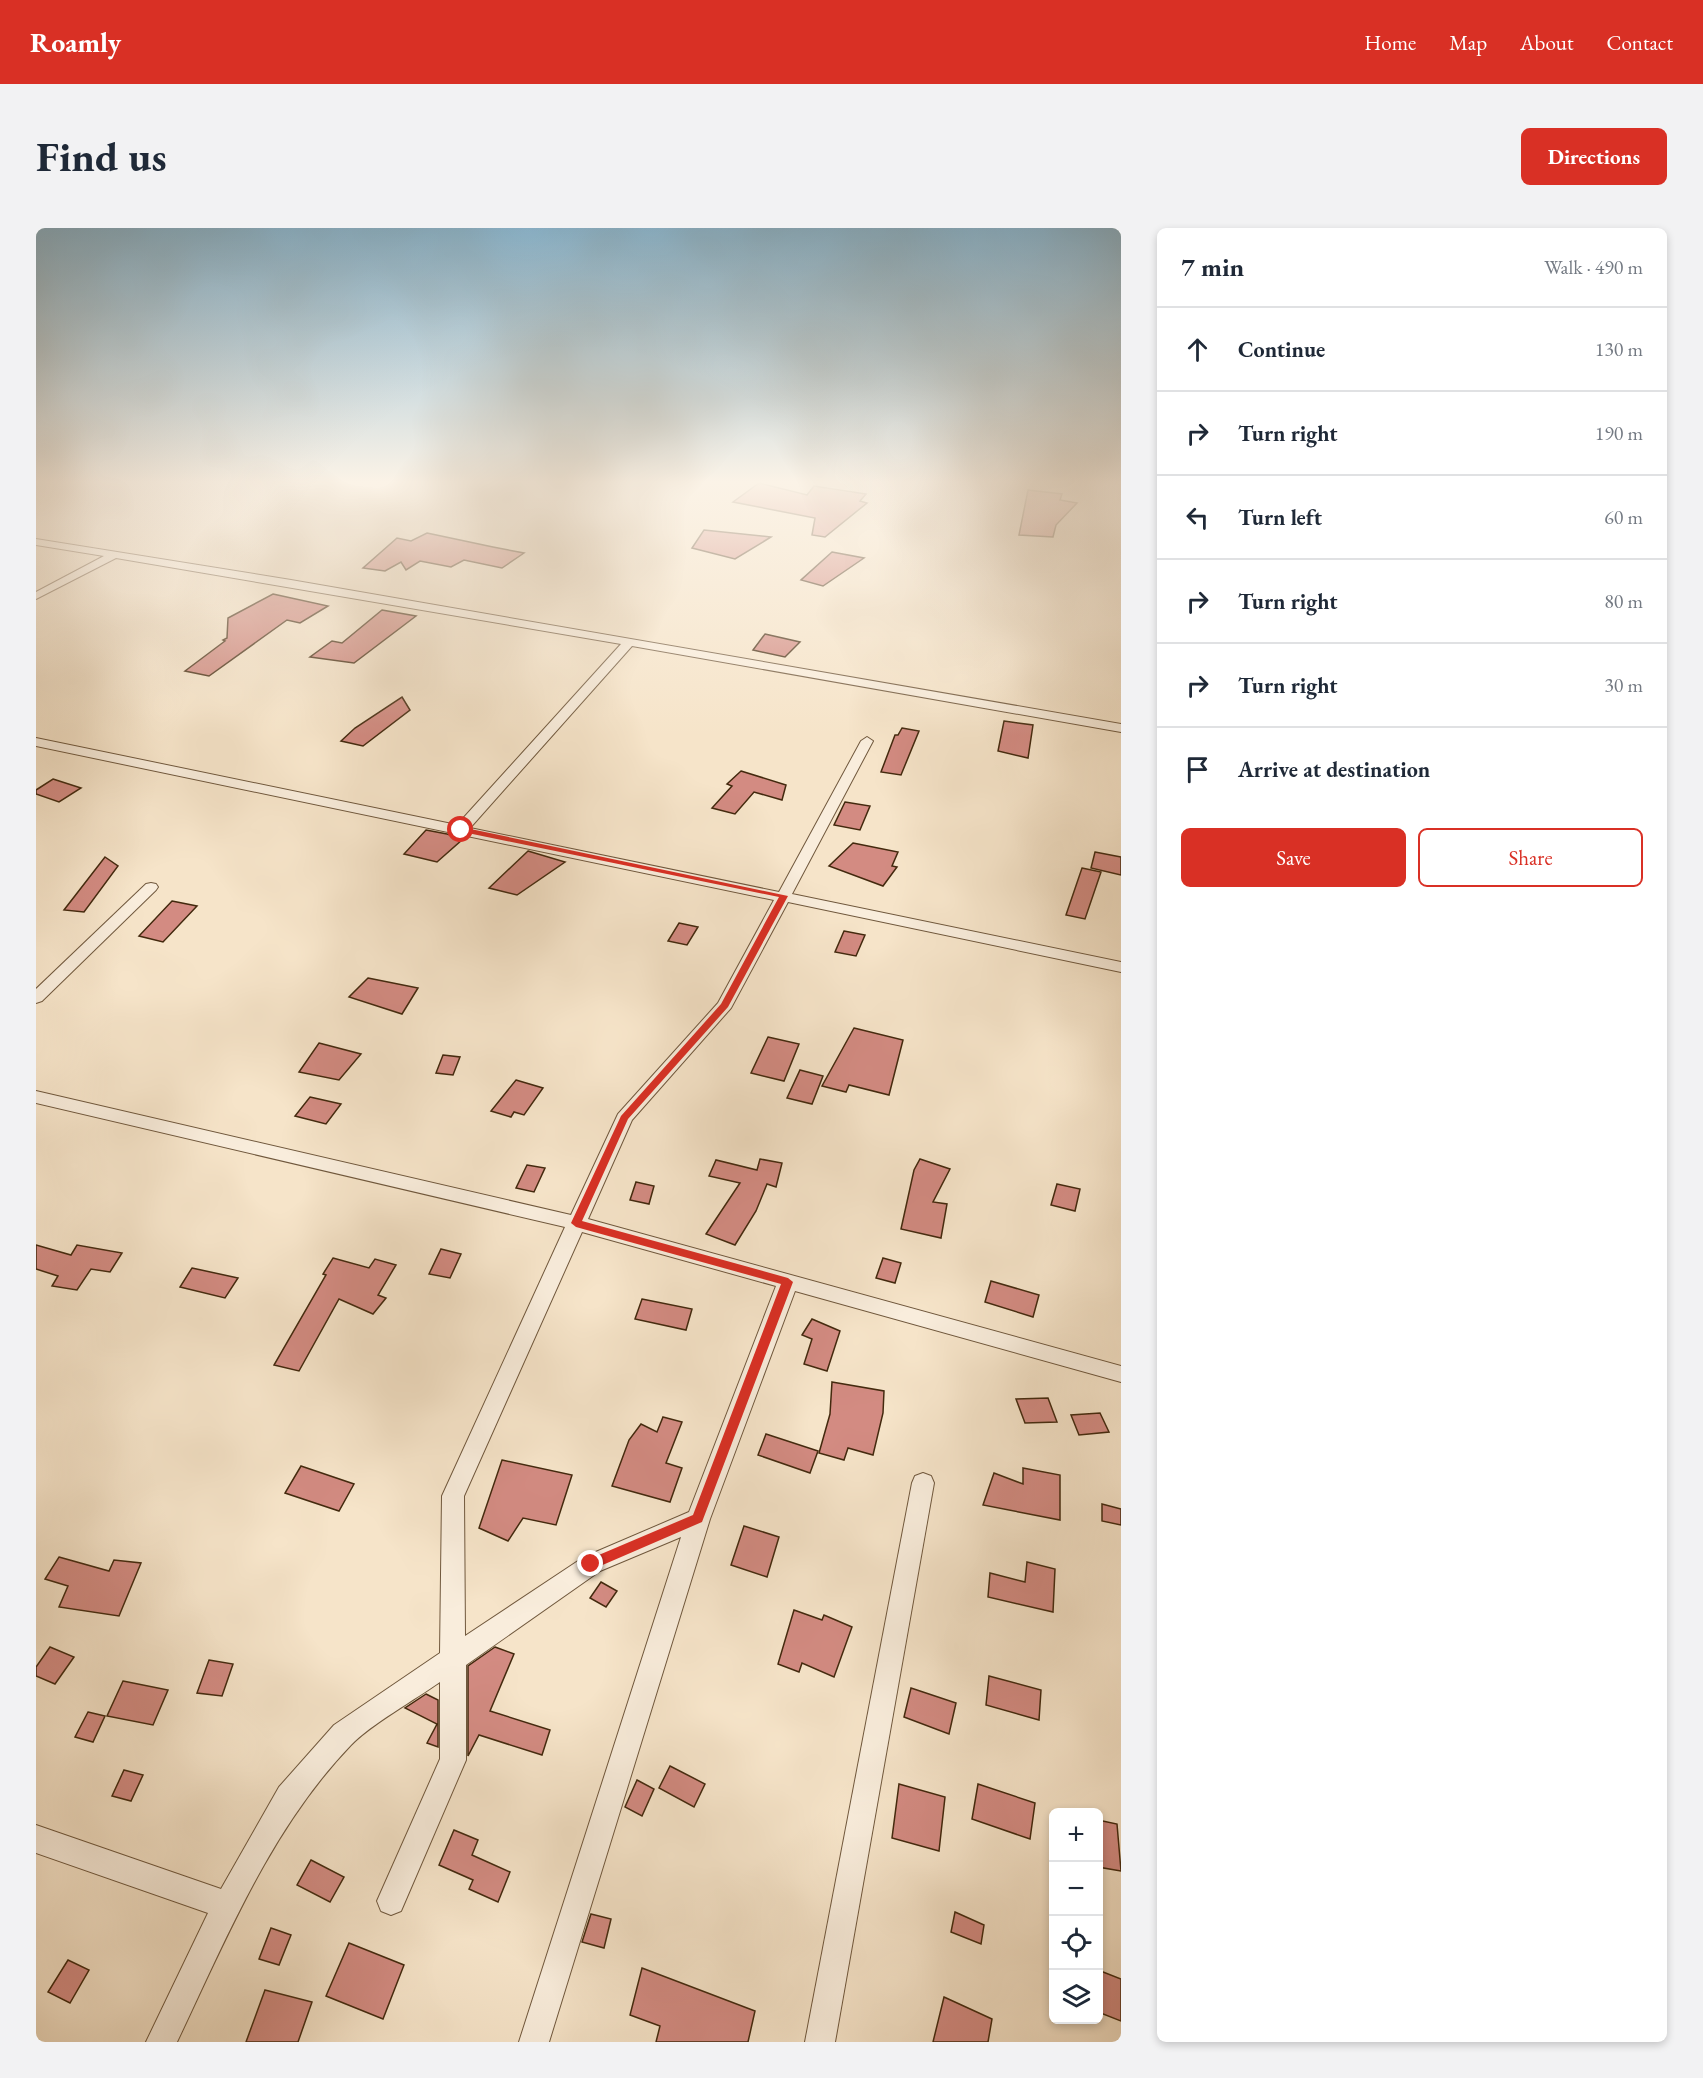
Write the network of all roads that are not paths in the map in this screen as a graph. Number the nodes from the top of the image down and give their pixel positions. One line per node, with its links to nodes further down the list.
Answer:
1 (92, 567): 3 (street)
2 (190, 567): 4 (street)
3 (36, 596)
4 (629, 642): 5 (street); 8 (street)
5 (1121, 728)
6 (867, 741): 10 (street)
7 (36, 742): 8 (street)
8 (461, 830): 10 (street)
9 (151, 887): 12 (street)
10 (784, 896): 11 (street); 14 (street)
11 (1121, 967)
12 (36, 998)
13 (36, 1097): 14 (street)
14 (576, 1223): 15 (street); 19 (street)
15 (788, 1282): 16 (street); 18 (street)
16 (1121, 1374)
17 (923, 1483): 25 (street)
18 (698, 1519): 19 (street); 24 (street)
19 (453, 1659): 21 (street); 22 (street)
20 (36, 1839): 22 (street)
21 (391, 1901)
22 (227, 1905): 23 (street)
23 (161, 2042)
24 (534, 2042)
25 (820, 2042)

